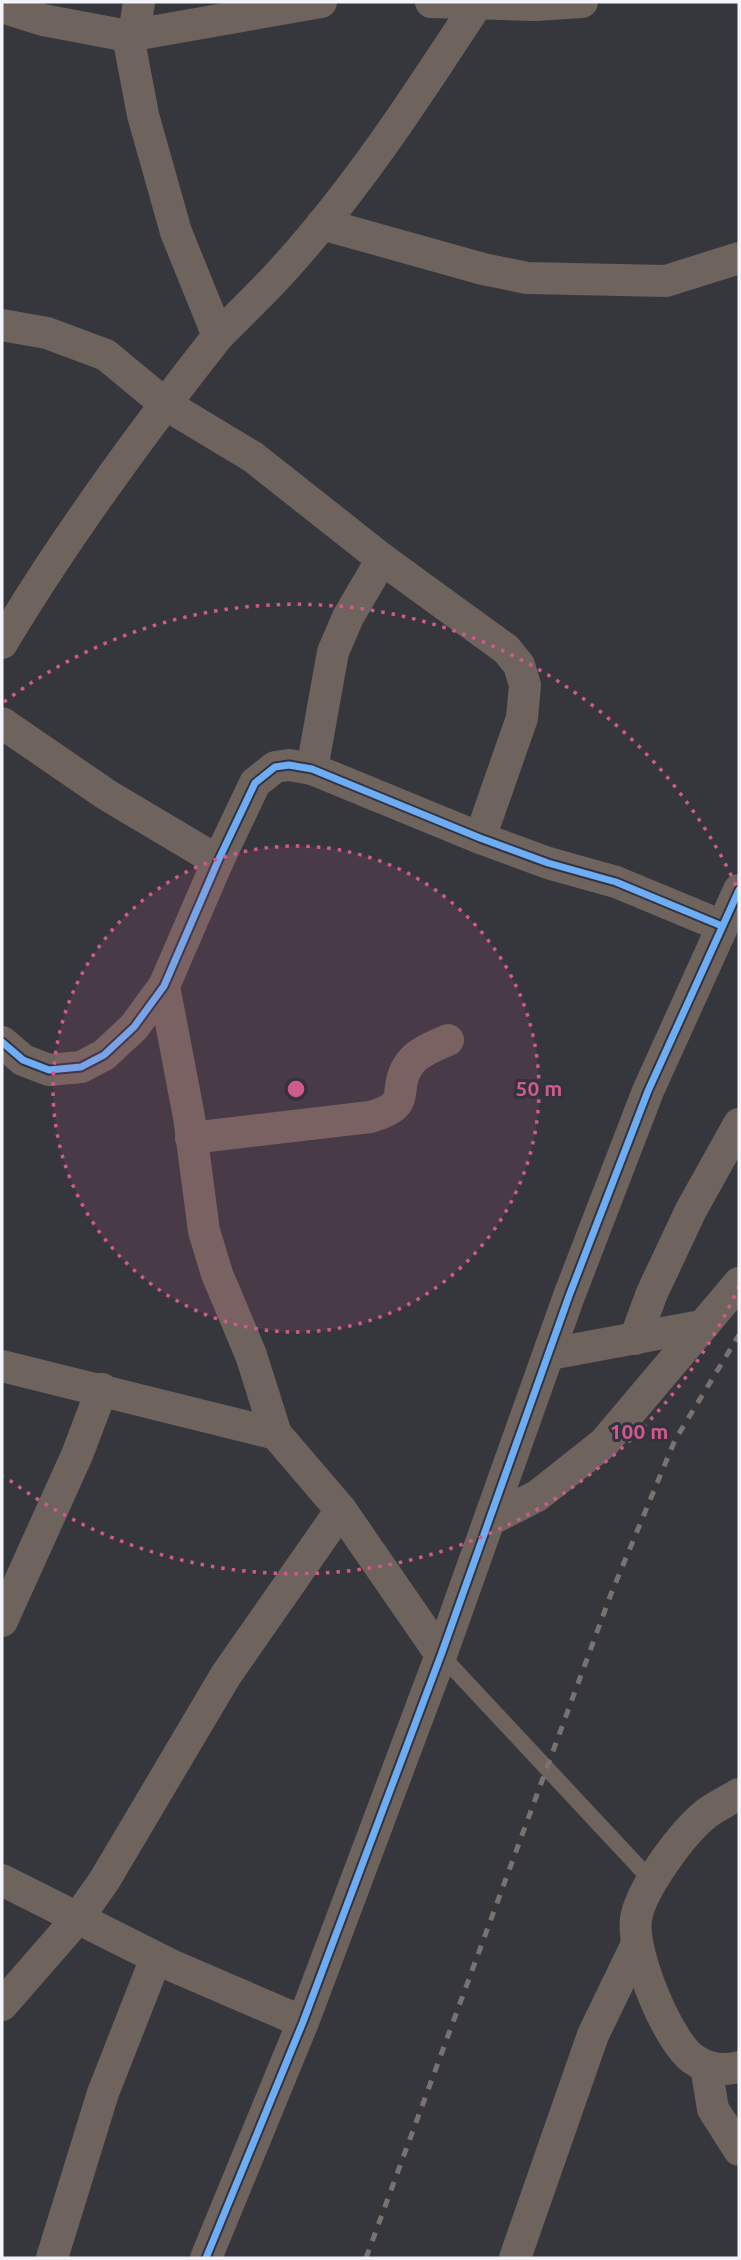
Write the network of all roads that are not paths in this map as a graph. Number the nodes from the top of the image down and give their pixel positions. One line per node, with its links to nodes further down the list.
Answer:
1 (139, 2): 8 (street)
2 (321, 2): 8 (street)
3 (430, 2): 6 (street)
4 (582, 2): 5 (street)
5 (535, 3): 6 (street)
6 (477, 4): 9 (street)
7 (2, 7): 8 (street)
8 (131, 35): 12 (street)
9 (322, 224): 10 (street); 12 (street)
10 (739, 258)
11 (2, 324): 13 (street)
12 (218, 336): 13 (street)
13 (164, 404): 14 (street); 15 (street)
14 (382, 559): 17 (street); 18 (street)
15 (2, 643)
16 (2, 723): 19 (street)
17 (312, 769): 18 (street); 19 (street)
18 (480, 838): 21 (street)
19 (218, 861): 22 (street)
20 (739, 890): 21 (street)
21 (722, 926): 30 (street)
22 (164, 986): 24 (street); 26 (street)
23 (447, 1040): 26 (street)
24 (2, 1042)
25 (739, 1124): 29 (street)
26 (191, 1138): 33 (street)
27 (739, 1283): 28 (street)
28 (701, 1326): 29 (street); 35 (street)
29 (635, 1339): 30 (street)
30 (550, 1354): 35 (street)
31 (2, 1366): 32 (street)
32 (102, 1389): 33 (street); 36 (street)
33 (276, 1434): 34 (street)
34 (341, 1510): 37 (street); 41 (street)
35 (489, 1520): 37 (street)
36 (2, 1621)
37 (441, 1655): 40 (lane); 45 (street)
38 (739, 1794): 40 (street)
39 (2, 1880): 41 (street)
40 (651, 1880): 42 (street)
41 (77, 1919): 43 (street); 44 (street)
42 (636, 1946): 46 (street); 51 (street)
43 (156, 1958): 45 (street); 49 (street)
44 (2, 2005)
45 (303, 2022): 50 (street)
46 (706, 2066): 47 (street); 48 (street)
47 (739, 2067)
48 (739, 2150)
49 (52, 2258)
50 (206, 2258)
51 (515, 2258)

